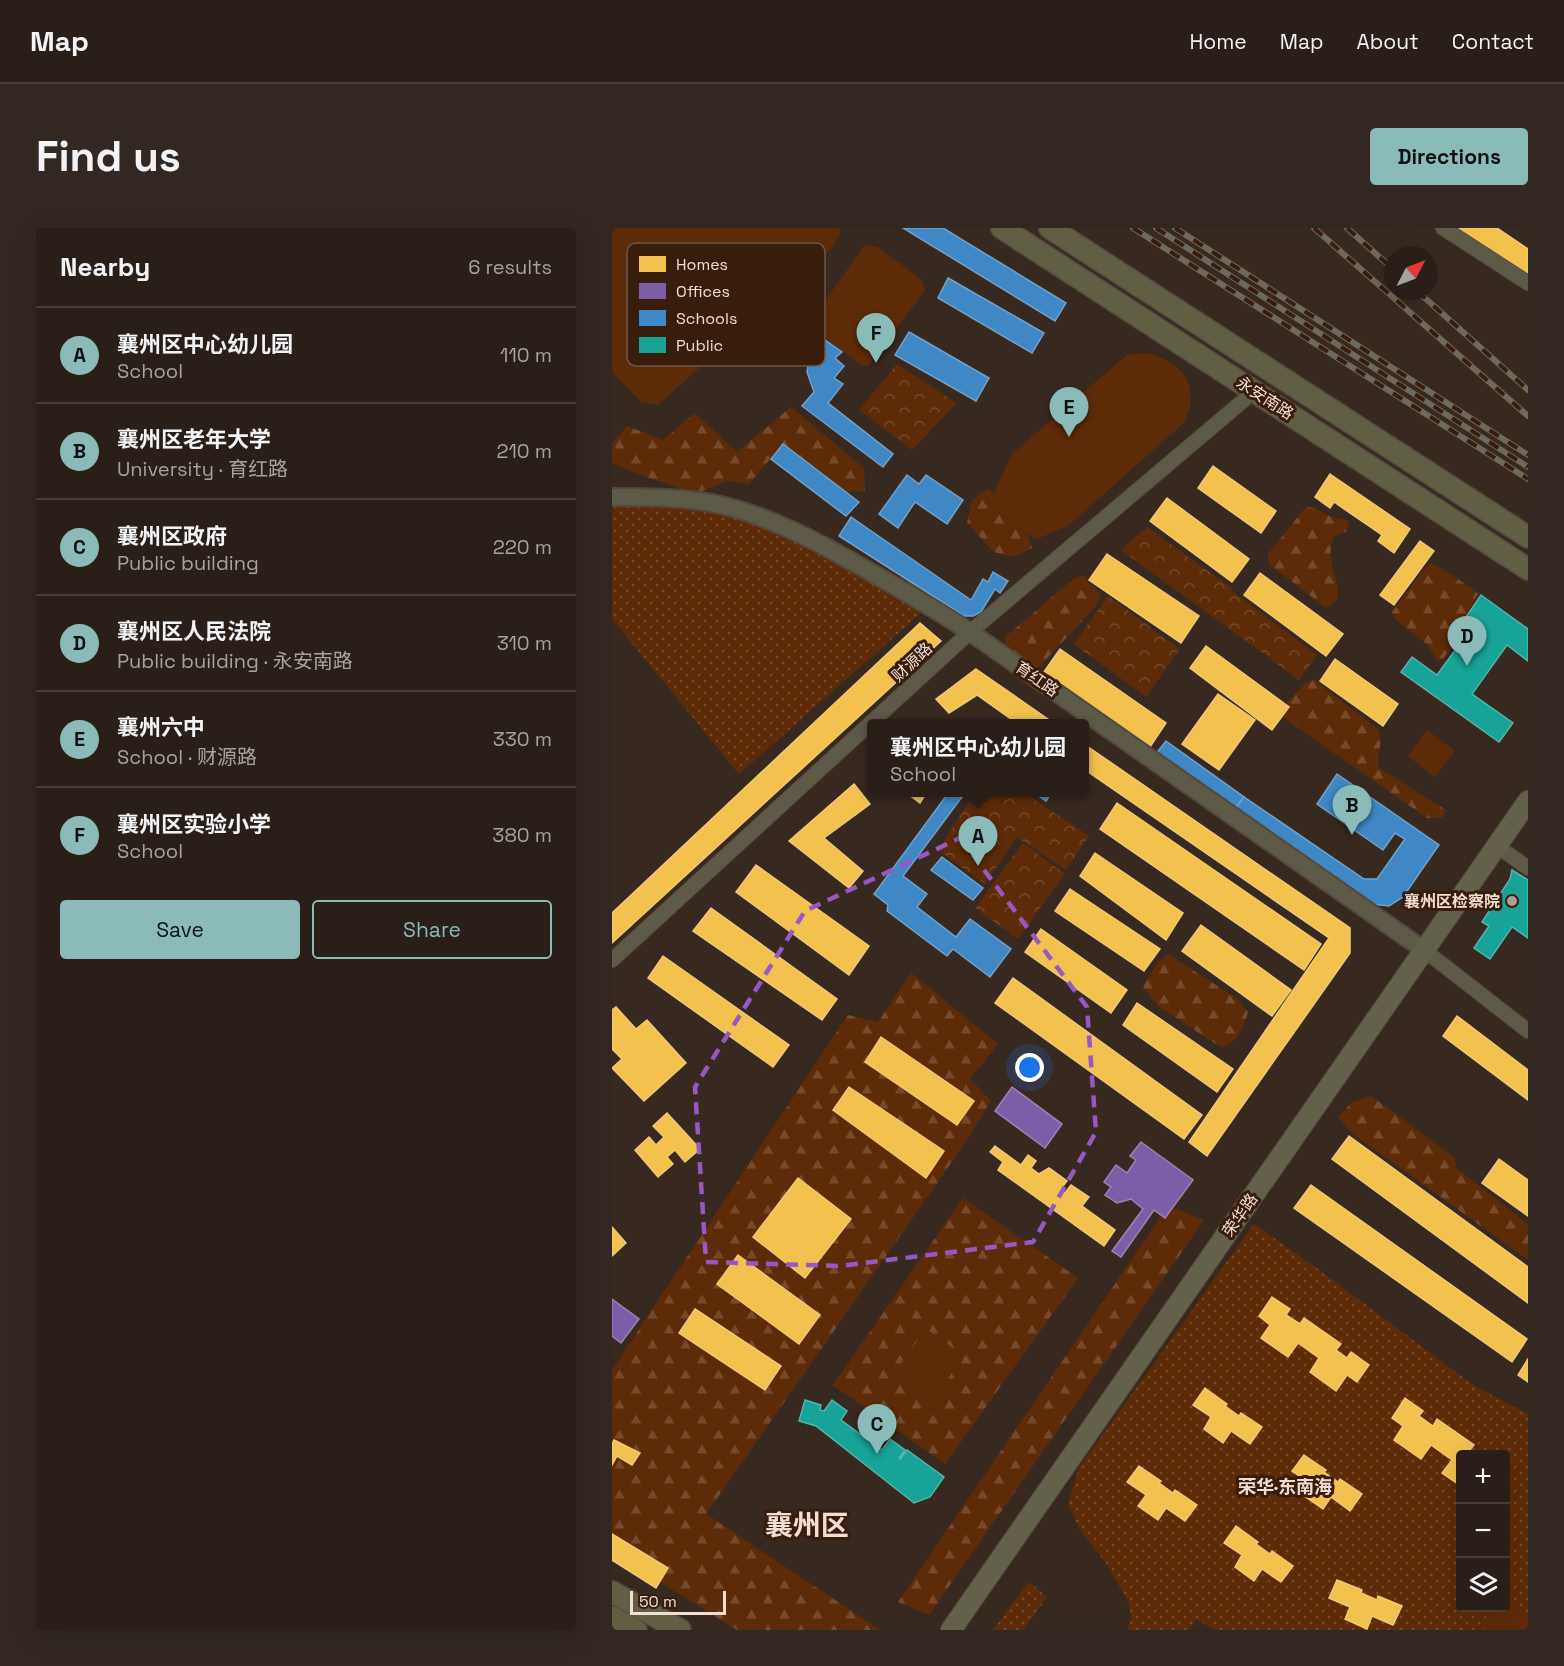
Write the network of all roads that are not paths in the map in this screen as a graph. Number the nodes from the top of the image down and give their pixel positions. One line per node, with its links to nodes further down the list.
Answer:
1 (1002, 228): 8 (main road, 永安南路)
2 (1050, 228): 7 (main road, 永安南路)
3 (1443, 228): 4 (street)
4 (1528, 283)
5 (1244, 400): 9 (street, 财源路)
6 (612, 497): 9 (street, 育红路)
7 (1528, 537)
8 (1528, 569)
9 (970, 632): 10 (street, 财源路); 15 (street, 育红路)
10 (875, 719)
11 (867, 726): 16 (street, 财源路)
12 (1528, 801): 13 (main road, 荣华路)
13 (1497, 846): 14 (street); 15 (main road, 荣华路)
14 (1528, 868)
15 (1424, 950): 17 (street); 22 (main road, 荣华路)
16 (612, 960)
17 (1528, 1031)
18 (612, 1592): 21 (main road)
19 (612, 1617): 20 (main road)
20 (636, 1630)
21 (680, 1630)
22 (951, 1630)

